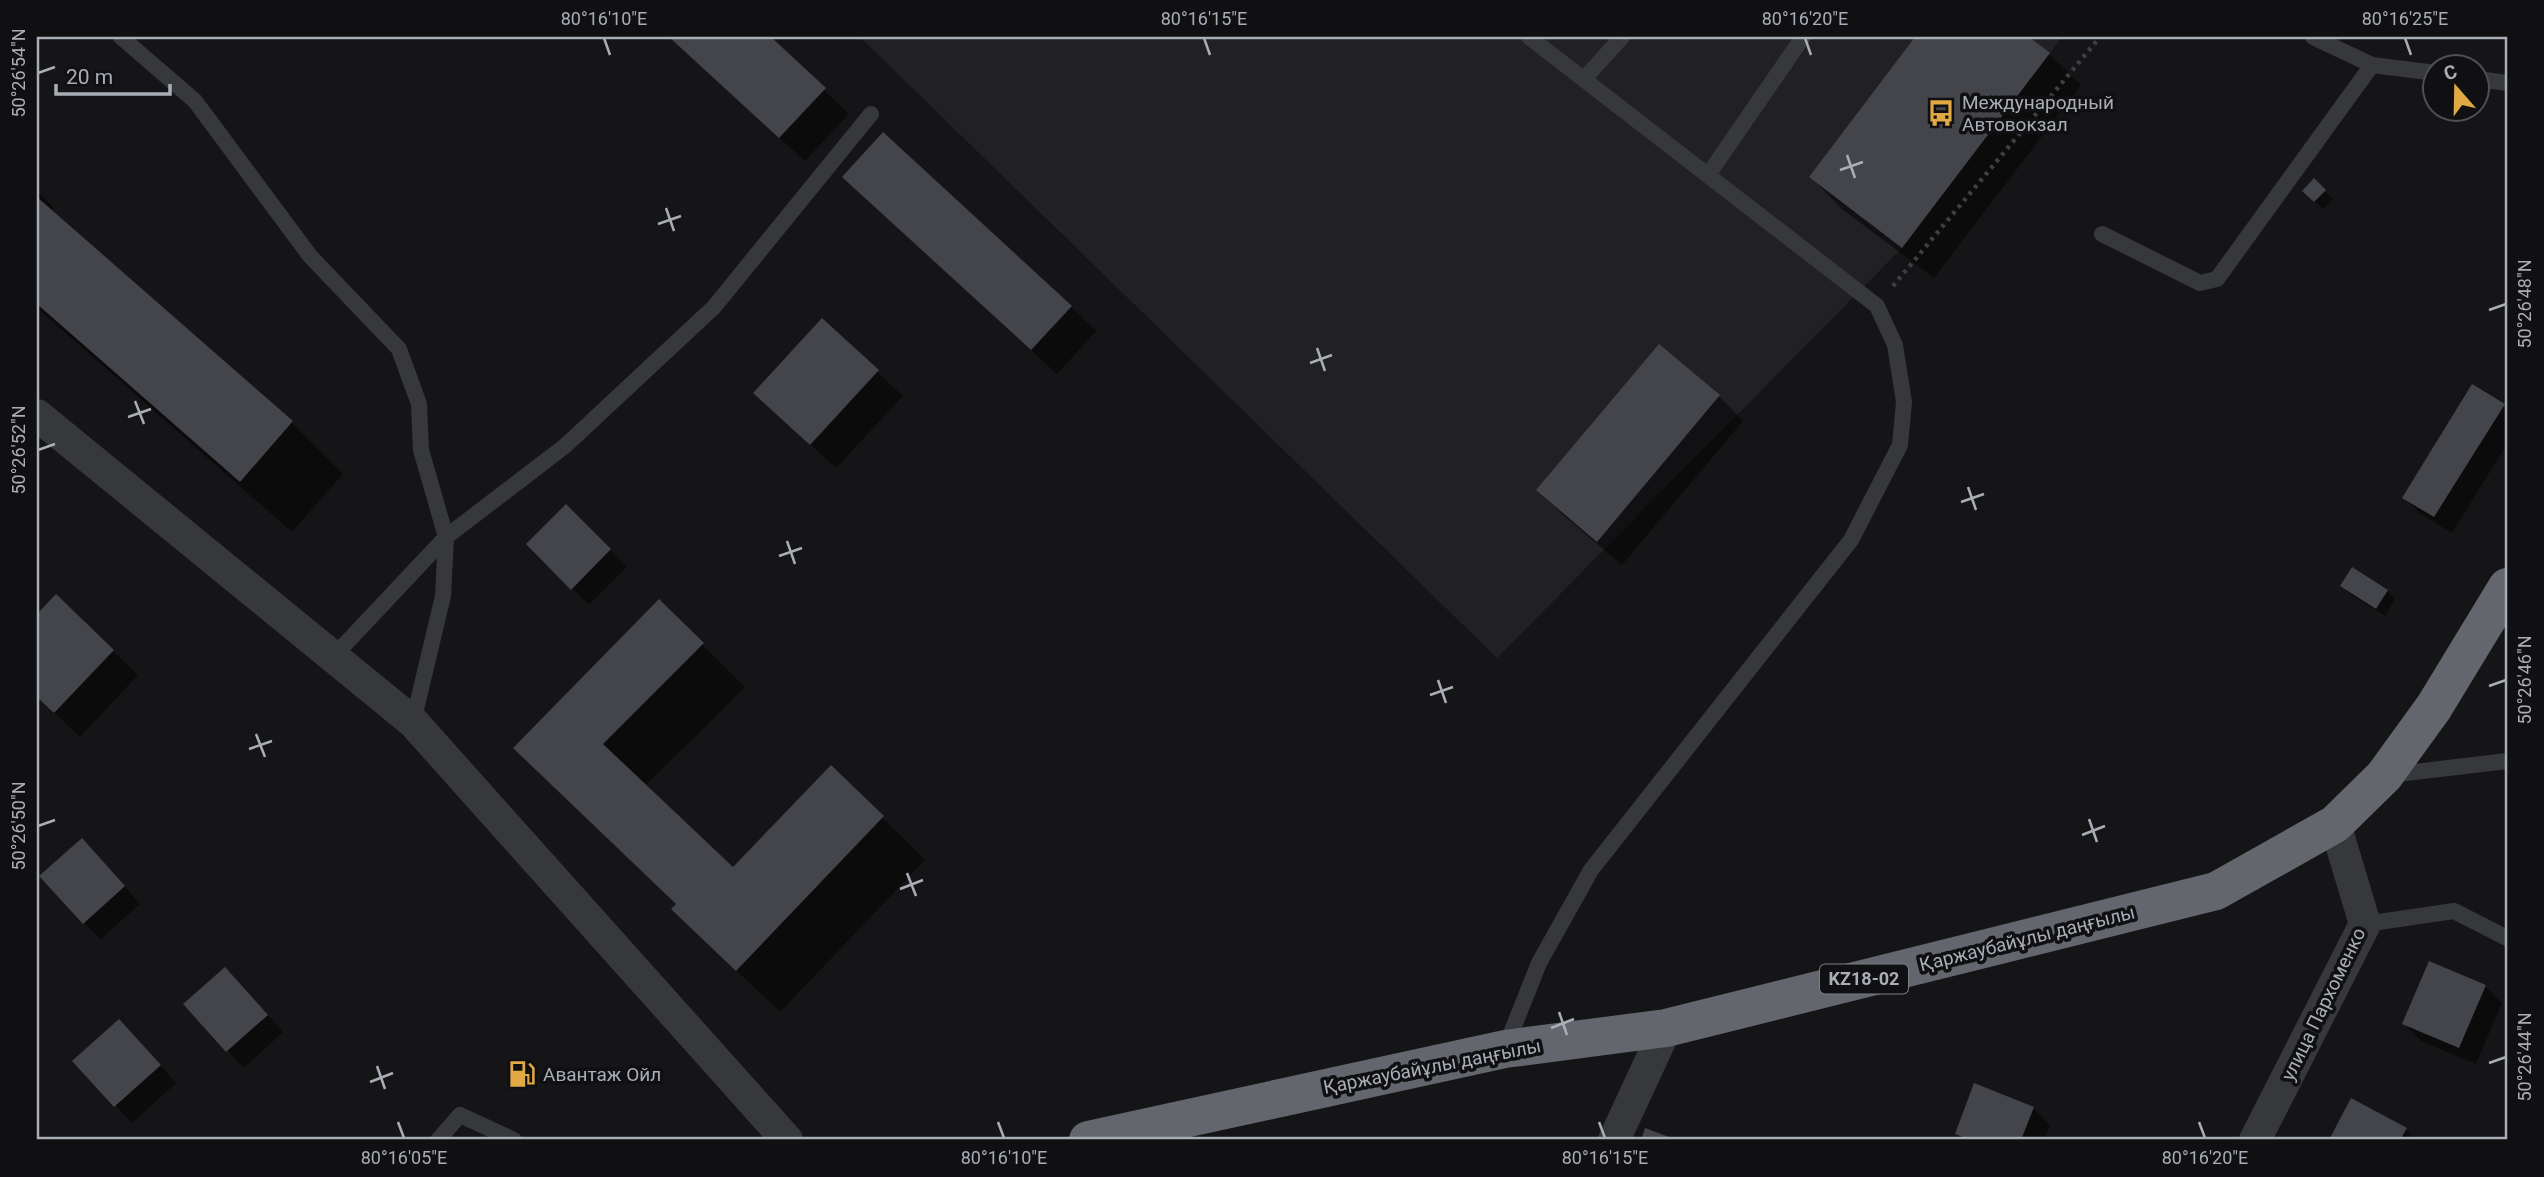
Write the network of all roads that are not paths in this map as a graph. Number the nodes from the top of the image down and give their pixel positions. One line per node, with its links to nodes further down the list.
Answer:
1 (121, 37): 13 (lane)
2 (1529, 37): 8 (lane)
3 (1622, 37): 8 (lane)
4 (1803, 37): 10 (lane)
5 (2313, 37): 6 (lane)
6 (2372, 65): 7 (lane); 11 (lane)
7 (2422, 71)
8 (1584, 79): 10 (lane)
9 (871, 114): 13 (lane)
10 (1708, 175): 23 (lane)
11 (2102, 234)
12 (37, 415): 15 (street)
13 (446, 537): 15 (lane); 16 (lane)
14 (2507, 587): 18 (highway, Қаржаубайұлы даңғылы / KZ18-02)
15 (333, 657): 16 (street)
16 (414, 722): 26 (street)
17 (2507, 761): 18 (lane)
18 (2384, 776): 19 (highway, Қаржаубайұлы даңғылы / KZ18-02)
19 (2334, 824): 20 (street, улица Пархоменко); 22 (highway, Қаржаубайұлы даңғылы / KZ18-02)
20 (2365, 924): 21 (lane); 29 (street, улица Пархоменко)
21 (2507, 938)
22 (1666, 1028): 23 (highway, Қаржаубайұлы даңғылы / KZ18-02); 28 (street)
23 (1505, 1049): 27 (highway, Қаржаубайұлы даңғылы / KZ18-02)
24 (438, 1140): 25 (lane)
25 (514, 1140)
26 (787, 1140)
27 (1088, 1140)
28 (1614, 1140)
29 (2255, 1140)

